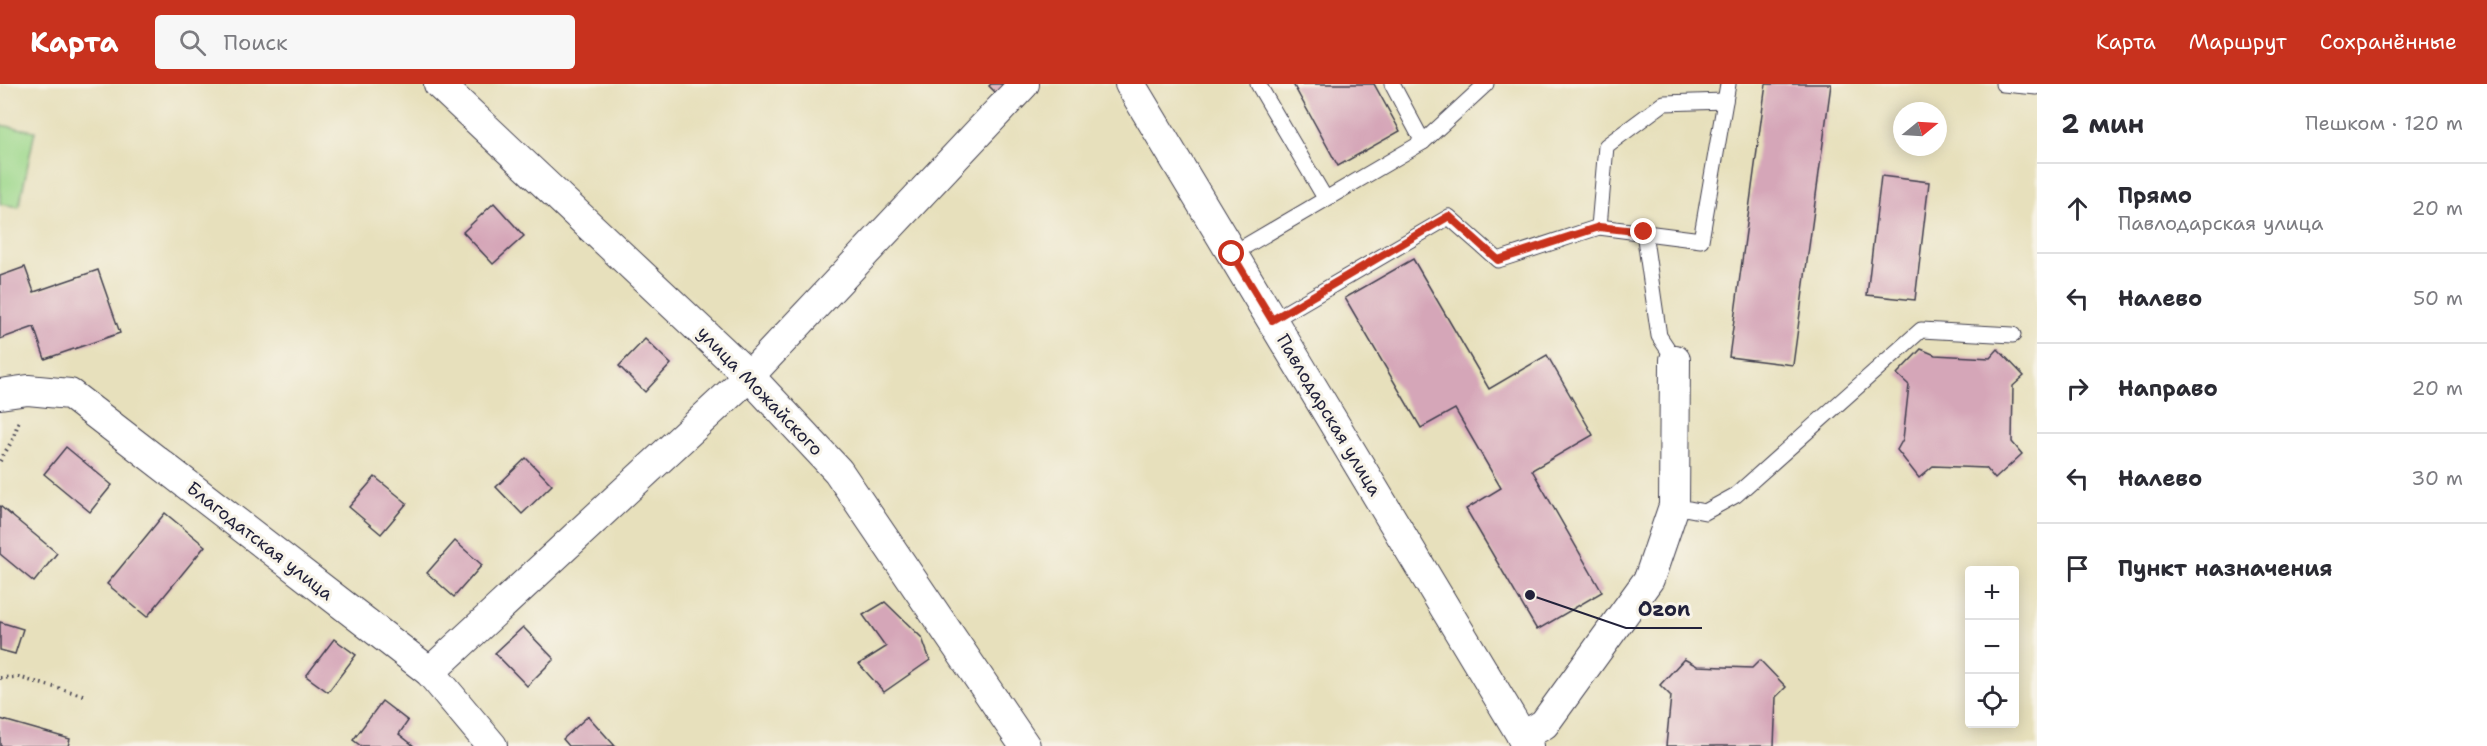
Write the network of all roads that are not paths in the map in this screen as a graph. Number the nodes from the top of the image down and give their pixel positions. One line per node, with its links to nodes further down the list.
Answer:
1 (439, 84): 19 (street, улица Можайского)
2 (1024, 84): 19 (street)
3 (1130, 84): 15 (street, Павлодарская улица)
4 (1258, 84): 12 (lane)
5 (1392, 84): 11 (lane)
6 (1486, 84): 11 (lane)
7 (1728, 84): 10 (lane)
8 (2003, 84): 9 (lane)
9 (2037, 87)
10 (1725, 101): 13 (lane); 14 (lane)
11 (1423, 141): 12 (lane)
12 (1325, 198): 15 (lane)
13 (1599, 227): 14 (lane); 16 (lane)
14 (1644, 232): 18 (lane)
15 (1232, 254): 16 (street, Павлодарская улица)
16 (1272, 320): 23 (street, Павлодарская улица)
17 (2013, 335): 21 (lane)
18 (1675, 360): 21 (street)
19 (749, 376): 22 (street); 25 (street, улица Можайского)
20 (14, 392): 22 (street, Благодатская улица)
21 (1674, 506): 23 (street)
22 (430, 672): 24 (street, Благодатская улица)
23 (1525, 741)
24 (492, 746)
25 (1025, 746)

